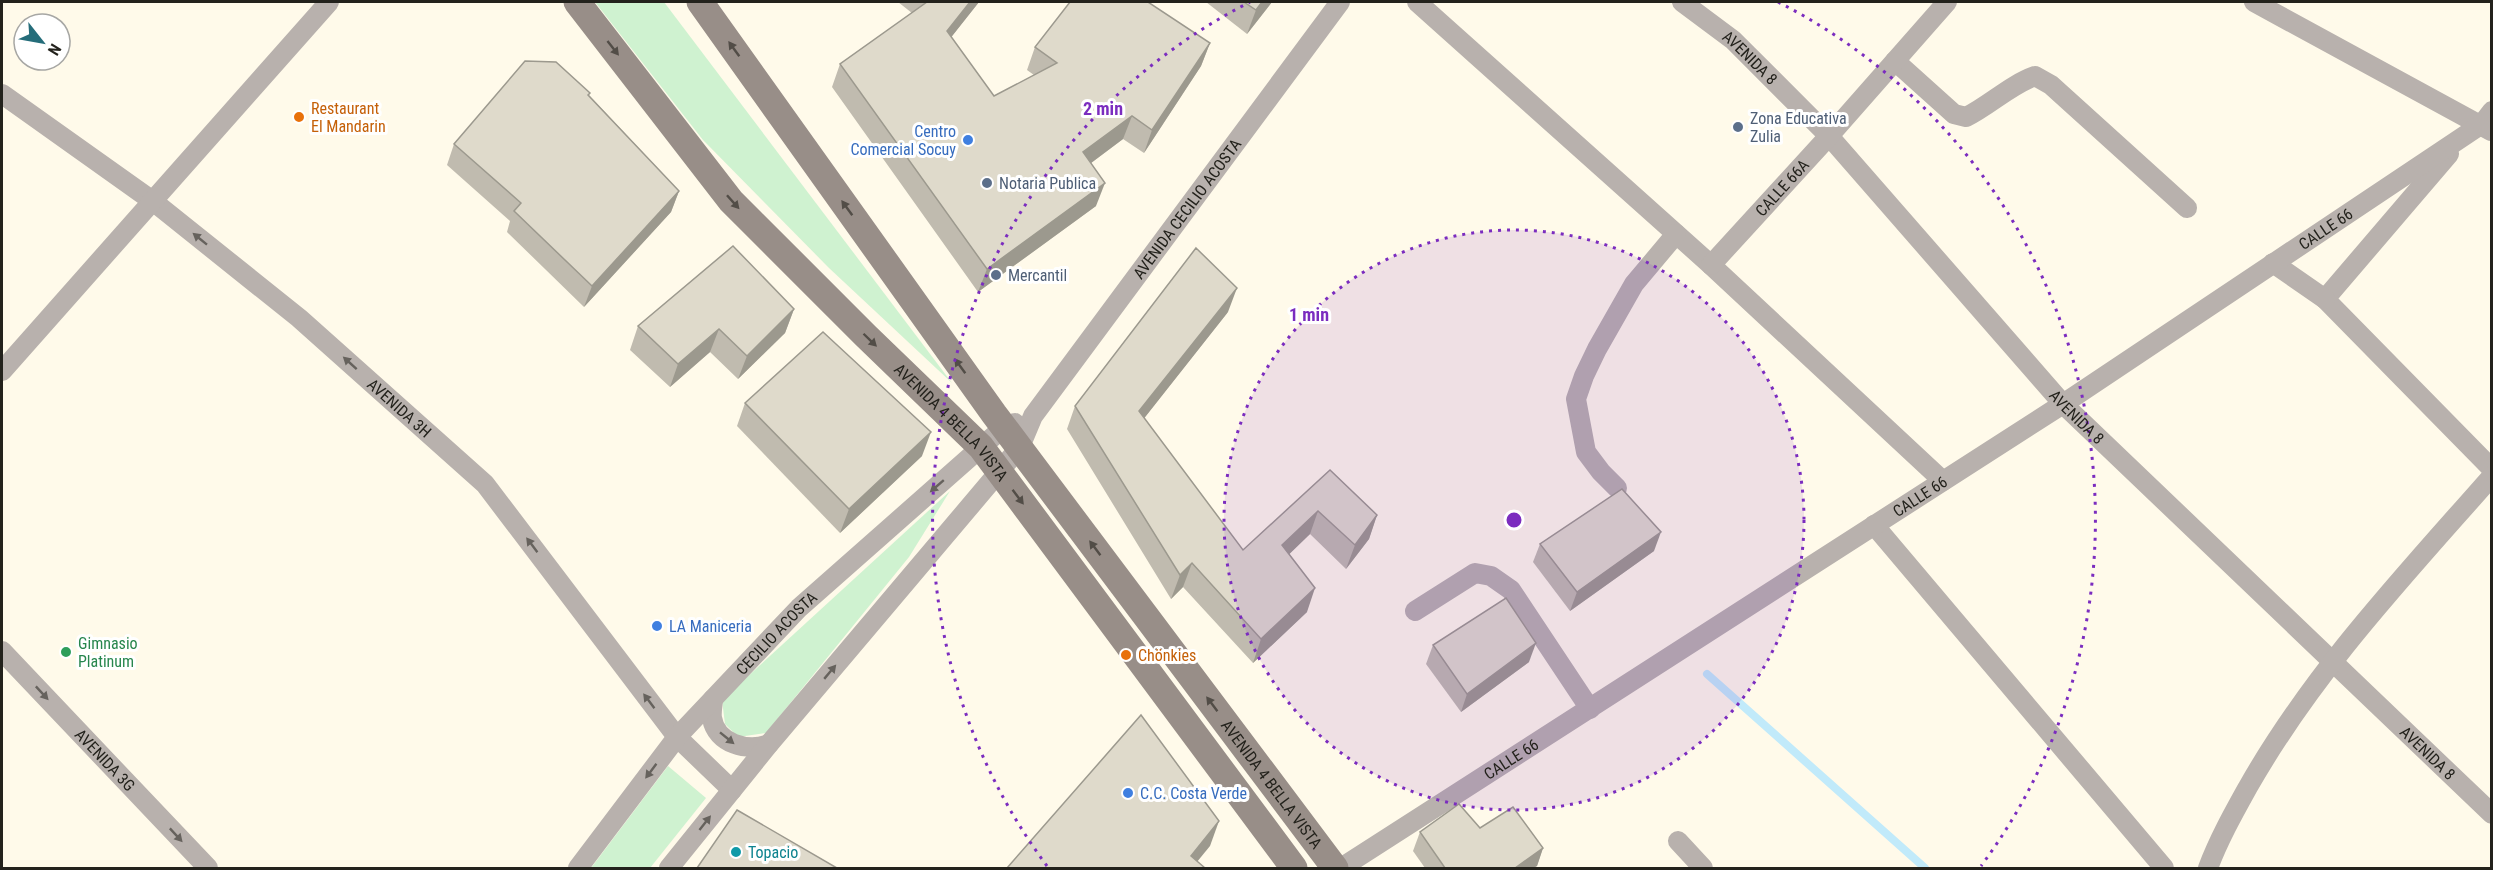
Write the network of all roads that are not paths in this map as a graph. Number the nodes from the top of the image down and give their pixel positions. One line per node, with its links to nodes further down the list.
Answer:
1 (328, 2): 13 (street)
2 (577, 2): 22 (street, AVENIDA 4 BELLA VISTA, one-way to 22)
3 (700, 2): 21 (street, AVENIDA 4 BELLA VISTA, one-way to 3)
4 (1340, 2): 21 (street, AVENIDA CECILIO ACOSTA)
5 (1417, 2): 15 (street)
6 (1682, 2): 12 (street, AVENIDA 8)
7 (1947, 2): 9 (street, CALLE 66A)
8 (2254, 2): 11 (street)
9 (1895, 61): 12 (street, CALLE 66A); 14 (street)
10 (2, 94): 13 (street, AVENIDA 3H)
11 (2483, 125): 16 (street, CALLE 66); 18 (street)
12 (1829, 136): 17 (street, CALLE 66A); 20 (street, AVENIDA 8)
13 (154, 202): 19 (street); 34 (street, AVENIDA 3H, one-way to 13)
14 (2187, 208)
15 (1676, 234): 17 (street); 27 (street)
16 (2273, 263): 18 (street); 20 (street, CALLE 66)
17 (1710, 265): 26 (street)
18 (2325, 299): 23 (street)
19 (2, 371)
20 (2063, 404): 26 (street, CALLE 66); 31 (street, AVENIDA 8)
21 (1012, 437): 22 (street, CECILIO ACOSTA); 24 (street); 43 (street, AVENIDA 4 BELLA VISTA, one-way to 21)
22 (981, 447): 24 (street, AVENIDA 4 BELLA VISTA); 32 (street, CECILIO ACOSTA, one-way to 32)
23 (2492, 470)
24 (999, 471): 35 (street, one-way to 24); 42 (street, AVENIDA 4 BELLA VISTA, one-way to 42)
25 (2492, 476): 31 (street)
26 (1943, 481): 28 (street, CALLE 66)
27 (1617, 488)
28 (1874, 525): 33 (street, CALLE 66); 46 (street)
29 (1415, 610): 33 (street)
30 (2, 651): 39 (street, AVENIDA 3G, one-way to 39)
31 (2331, 661): 37 (street, AVENIDA 8); 47 (street)
32 (713, 699): 34 (street, CECILIO ACOSTA); 35 (street, one-way to 35)
33 (1590, 709): 44 (street, CALLE 66)
34 (677, 737): 36 (street, AVENIDA 3H); 40 (street, CECILIO ACOSTA, one-way to 40)
35 (769, 744): 36 (street)
36 (732, 790): 41 (street, one-way to 36)
37 (2492, 814)
38 (1678, 841): 45 (street)
39 (208, 868)
40 (578, 868)
41 (669, 868)
42 (1294, 868)
43 (1335, 868)
44 (1341, 868)
45 (1703, 868)
46 (2164, 868)
47 (2208, 868)

